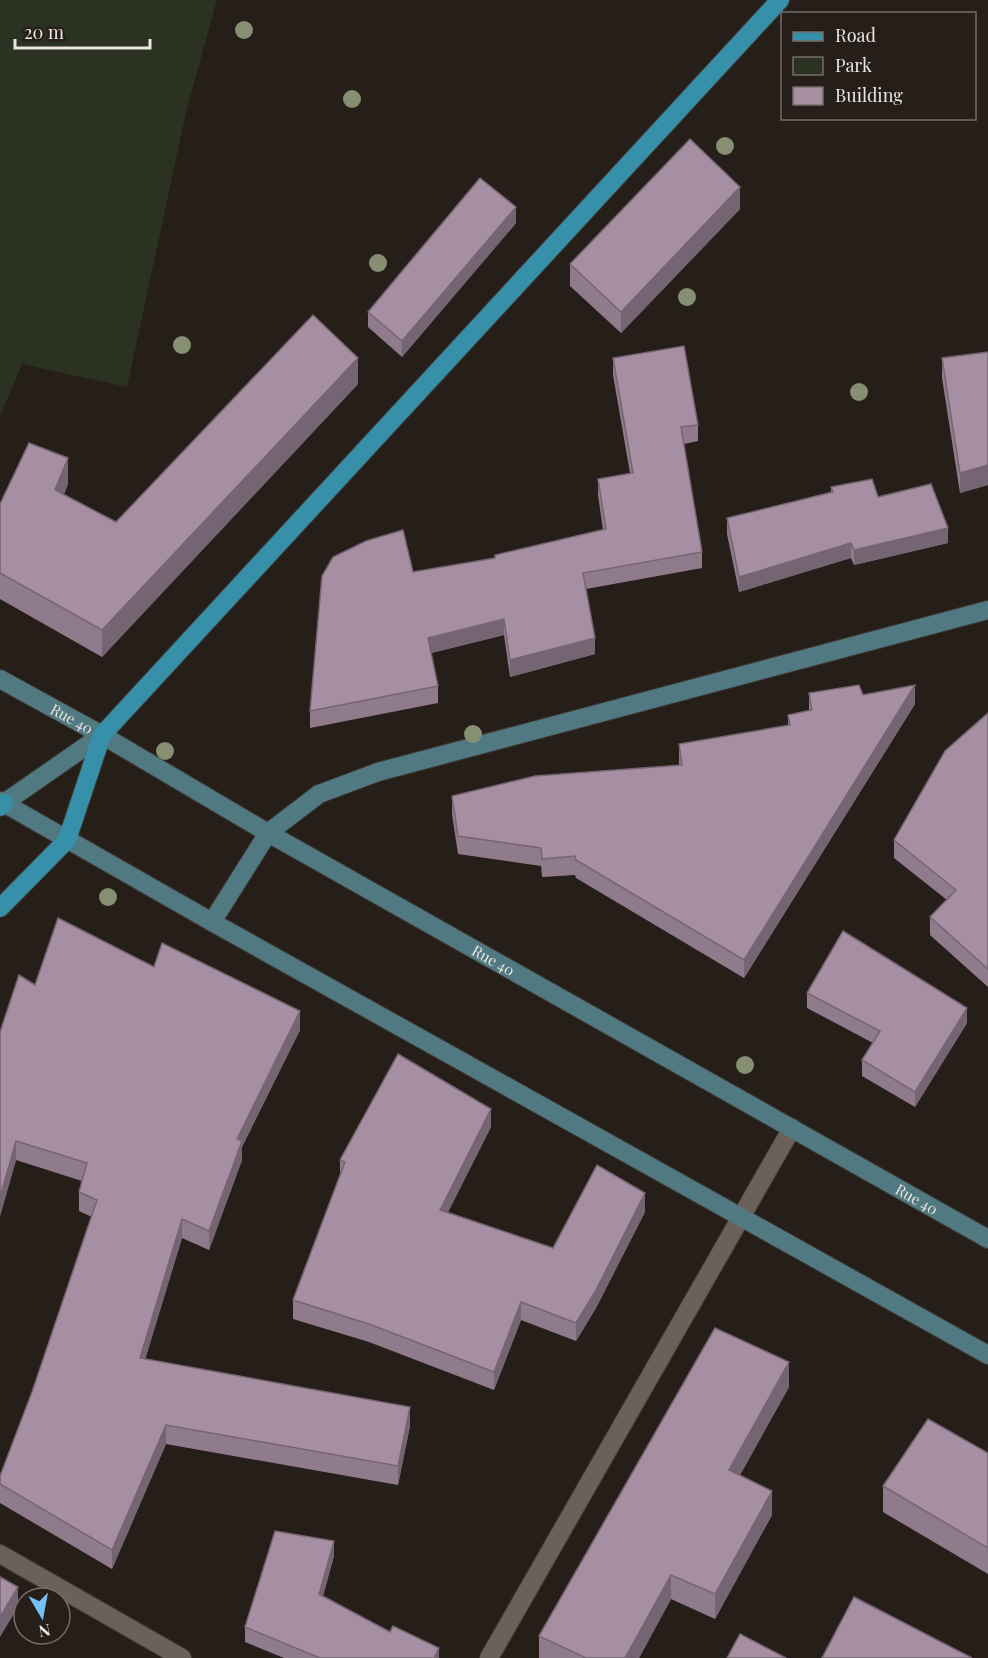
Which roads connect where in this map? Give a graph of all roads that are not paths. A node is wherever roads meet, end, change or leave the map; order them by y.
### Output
1 (780, 0) edge
2 (988, 610) edge
3 (0, 679) edge
4 (102, 735) junction
5 (1, 804) edge
6 (268, 833) junction
7 (67, 840) junction
8 (0, 908) edge
9 (212, 922) junction
10 (792, 1128) junction
11 (741, 1217) junction
12 (988, 1239) edge
13 (988, 1355) edge
14 (0, 1554) edge
15 (182, 1658) edge
16 (489, 1658) edge

1 - 4 main road
2 - 6 main road
3 - 4 main road, Rue 40
4 - 5 main road
4 - 6 main road, Rue 40
4 - 7 main road
5 - 7 main road
6 - 9 main road
6 - 10 main road, Rue 40
7 - 8 main road
7 - 9 main road
9 - 11 main road
10 - 11 street
10 - 12 main road, Rue 40
11 - 13 main road
11 - 16 street
14 - 15 street

